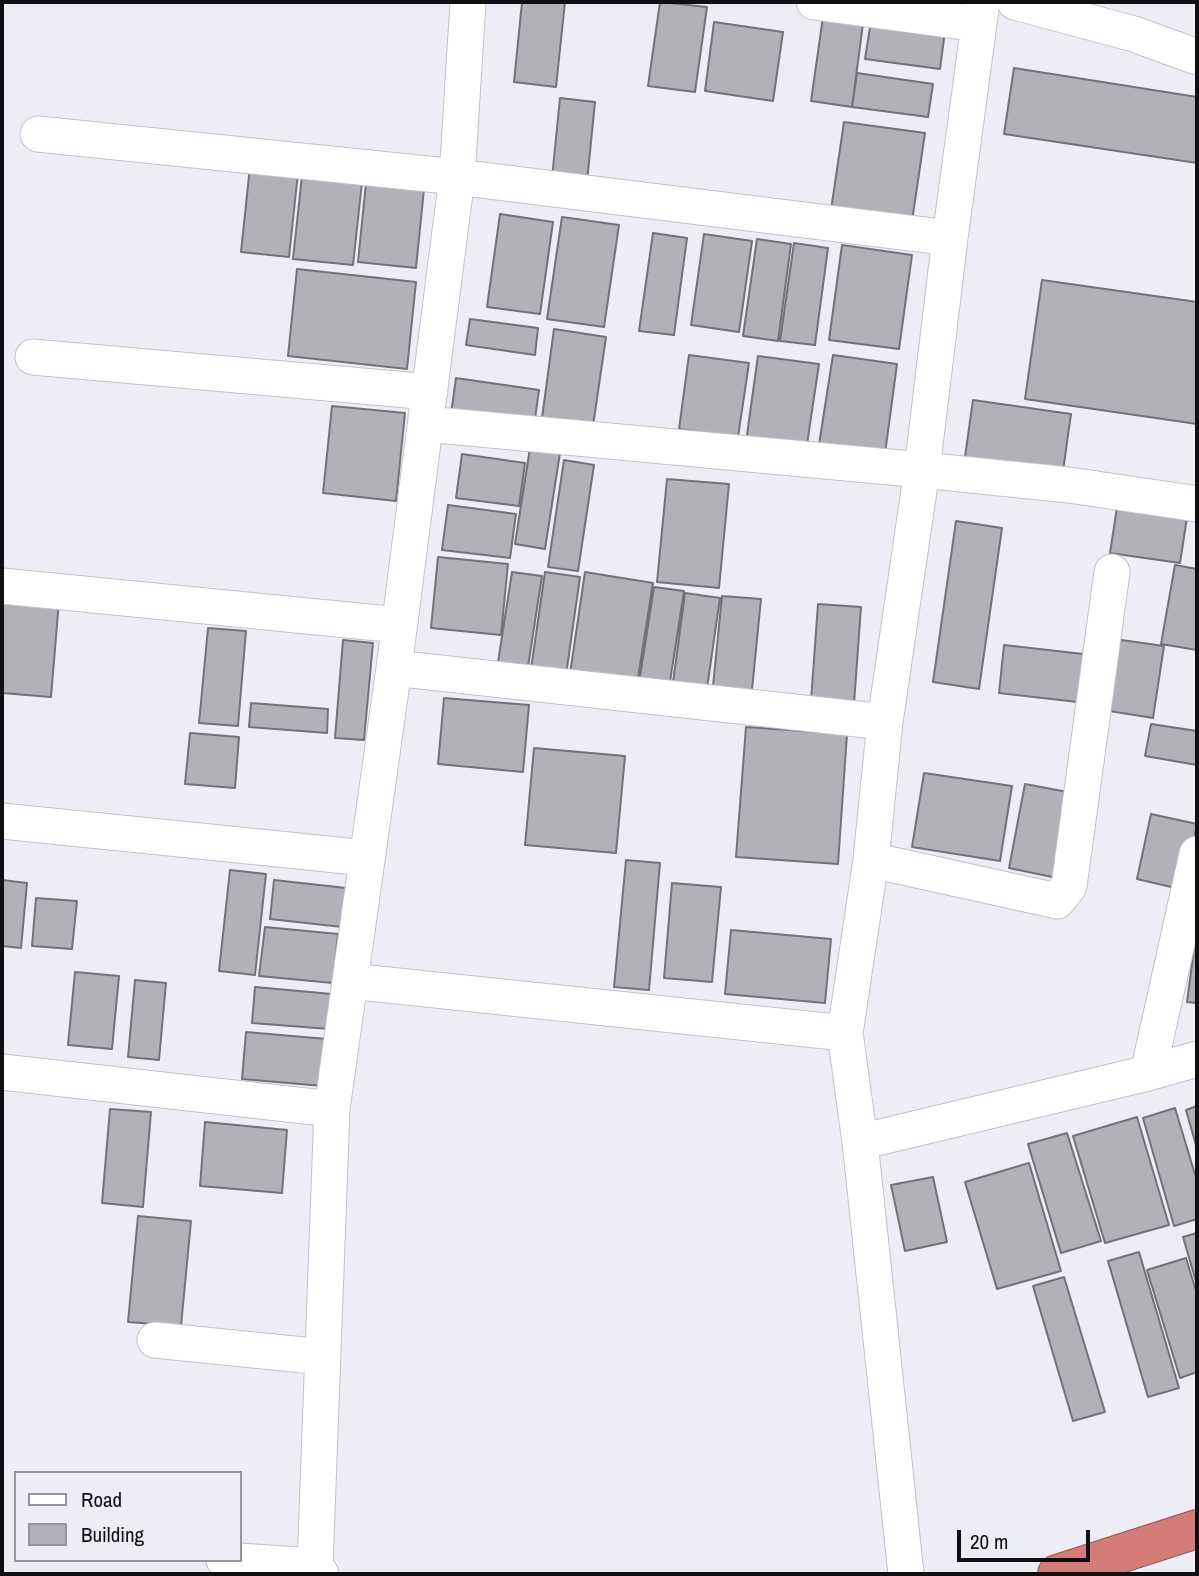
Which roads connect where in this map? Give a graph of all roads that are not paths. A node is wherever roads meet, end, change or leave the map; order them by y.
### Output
1 (468, 2) edge
2 (814, 2) edge
3 (1015, 2) edge
4 (980, 13) edge
5 (1197, 57) edge
6 (38, 134) dead end
7 (457, 177) junction
8 (950, 238) junction
9 (33, 358) dead end
10 (428, 408) junction
11 (922, 470) junction
12 (1197, 504) edge
13 (1112, 572) dead end
14 (2, 586) edge
15 (399, 625) junction
16 (394, 668) junction
17 (885, 722) junction
18 (2, 821) edge
19 (1197, 854) edge
20 (367, 858) junction
21 (871, 860) junction
22 (350, 981) junction
23 (845, 1034) junction
24 (1197, 1059) edge
25 (2, 1072) edge
26 (1148, 1073) junction
27 (332, 1109) junction
28 (860, 1142) junction
29 (155, 1340) dead end
30 (323, 1357) junction
31 (1197, 1529) edge
32 (242, 1562) edge
33 (318, 1570) edge
34 (906, 1574) edge
35 (1057, 1574) edge

1 - 7 street
2 - 4 street
3 - 5 street
4 - 8 street
6 - 7 street
7 - 8 street
7 - 10 street
8 - 11 street
9 - 10 street
10 - 11 street
10 - 15 street
11 - 12 street
11 - 17 street
13 - 21 street
14 - 15 street
15 - 16 street
16 - 17 street
16 - 20 street
17 - 21 street
18 - 20 street
19 - 26 street
20 - 22 street
21 - 23 street
22 - 23 street
22 - 27 street
23 - 28 street
24 - 26 street
25 - 27 street
26 - 28 street
27 - 30 street
28 - 34 street
29 - 30 street
30 - 33 street
31 - 35 highway
32 - 33 street

